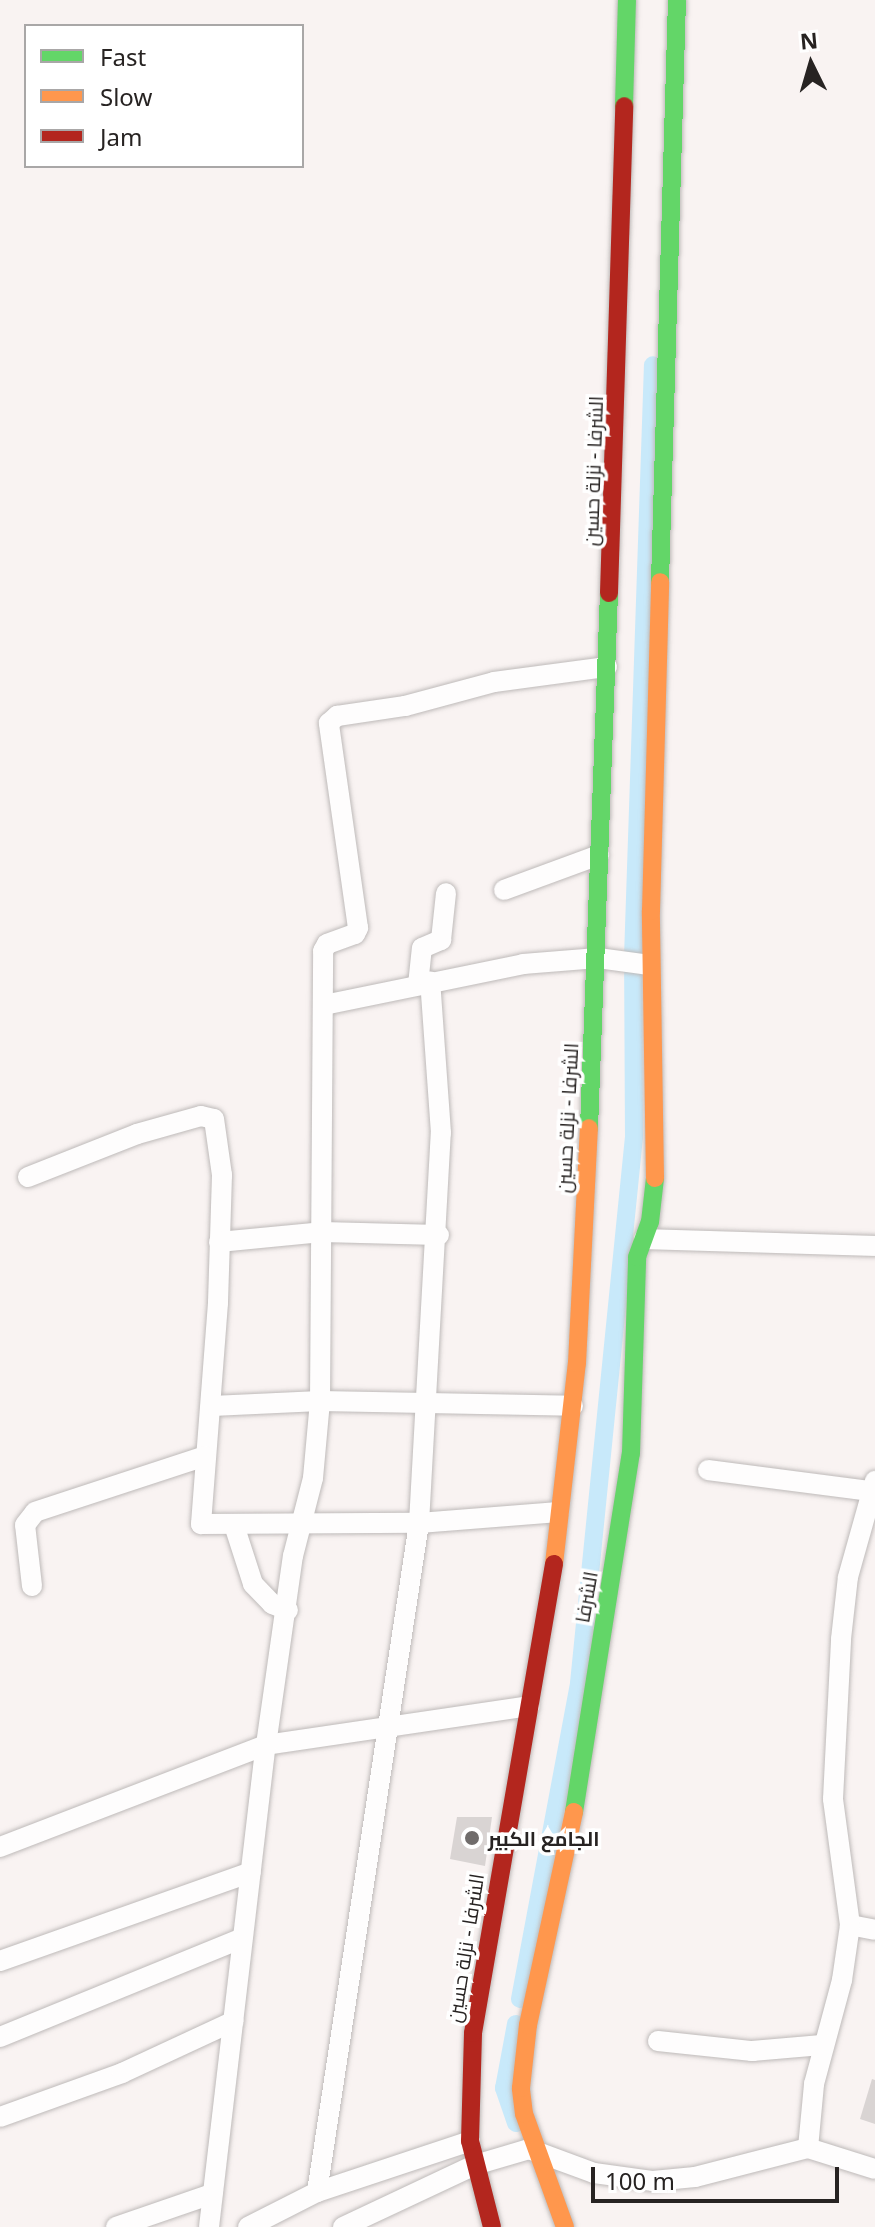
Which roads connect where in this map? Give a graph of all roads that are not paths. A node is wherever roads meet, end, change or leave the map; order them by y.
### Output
1 (627, 0) edge
2 (677, 0) edge
3 (607, 667) junction
4 (599, 855) junction
5 (504, 890) dead end
6 (446, 893) dead end
7 (608, 960) junction
8 (646, 964) junction
9 (424, 983) junction
10 (324, 1005) junction
11 (28, 1177) dead end
12 (322, 1232) junction
13 (439, 1235) junction
14 (644, 1239) junction
15 (219, 1242) junction
16 (875, 1246) edge
17 (320, 1401) junction
18 (429, 1405) junction
19 (212, 1406) junction
20 (573, 1406) junction
21 (205, 1456) junction
22 (708, 1470) dead end
23 (872, 1486) edge
24 (559, 1512) junction
25 (305, 1521) junction
26 (419, 1523) junction
27 (234, 1525) junction
28 (32, 1586) dead end
29 (288, 1610) junction
30 (529, 1706) junction
31 (389, 1730) junction
32 (266, 1745) junction
33 (0, 1847) edge
34 (251, 1872) junction
35 (850, 1925) junction
36 (875, 1930) edge
37 (243, 1938) junction
38 (0, 1961) edge
39 (234, 2021) junction
40 (0, 2037) edge
41 (658, 2041) dead end
42 (822, 2045) junction
43 (0, 2117) edge
44 (470, 2141) junction
45 (532, 2148) junction
46 (808, 2148) junction
47 (475, 2165) junction
48 (875, 2169) edge
49 (317, 2192) junction
50 (212, 2194) junction
51 (116, 2227) edge
52 (209, 2227) edge
53 (248, 2227) edge
54 (343, 2227) edge
55 (492, 2227) edge
56 (565, 2227) edge

1 - 3 street, الشرفا - نزلة حسين
2 - 8 street, الشرفا
3 - 4 street, الشرفا - نزلة حسين
3 - 10 street
4 - 5 street
4 - 7 street, الشرفا - نزلة حسين
6 - 9 street
7 - 8 street
7 - 9 street
7 - 20 street, الشرفا - نزلة حسين
8 - 14 street, الشرفا
9 - 10 street
9 - 13 street
10 - 12 street
11 - 15 street
12 - 13 street
12 - 15 street
12 - 17 street
13 - 18 street
14 - 16 street
14 - 45 street, الشرفا
15 - 19 street
17 - 18 street
17 - 19 street
17 - 25 street
18 - 20 street
18 - 26 street
19 - 21 street
20 - 24 street, الشرفا - نزلة حسين
21 - 27 street
21 - 28 street
22 - 23 street
23 - 35 street
24 - 26 street
24 - 30 street, الشرفا - نزلة حسين
25 - 26 street
25 - 27 street
25 - 29 street
26 - 31 street
27 - 29 street
29 - 32 street
30 - 31 street
30 - 44 street, الشرفا - نزلة حسين
31 - 32 street
31 - 49 street
32 - 33 street
32 - 34 street
34 - 37 street
34 - 38 street
35 - 36 street
35 - 42 street
37 - 39 street
37 - 40 street
39 - 43 street
39 - 50 street
41 - 42 street
42 - 46 street
44 - 47 street, الشرفا - نزلة حسين
44 - 49 street
45 - 46 street
45 - 47 street
45 - 56 street, الشرفا
46 - 48 street
47 - 54 street
47 - 55 street, الشرفا - نزلة حسين
49 - 53 street
50 - 51 street
50 - 52 street

